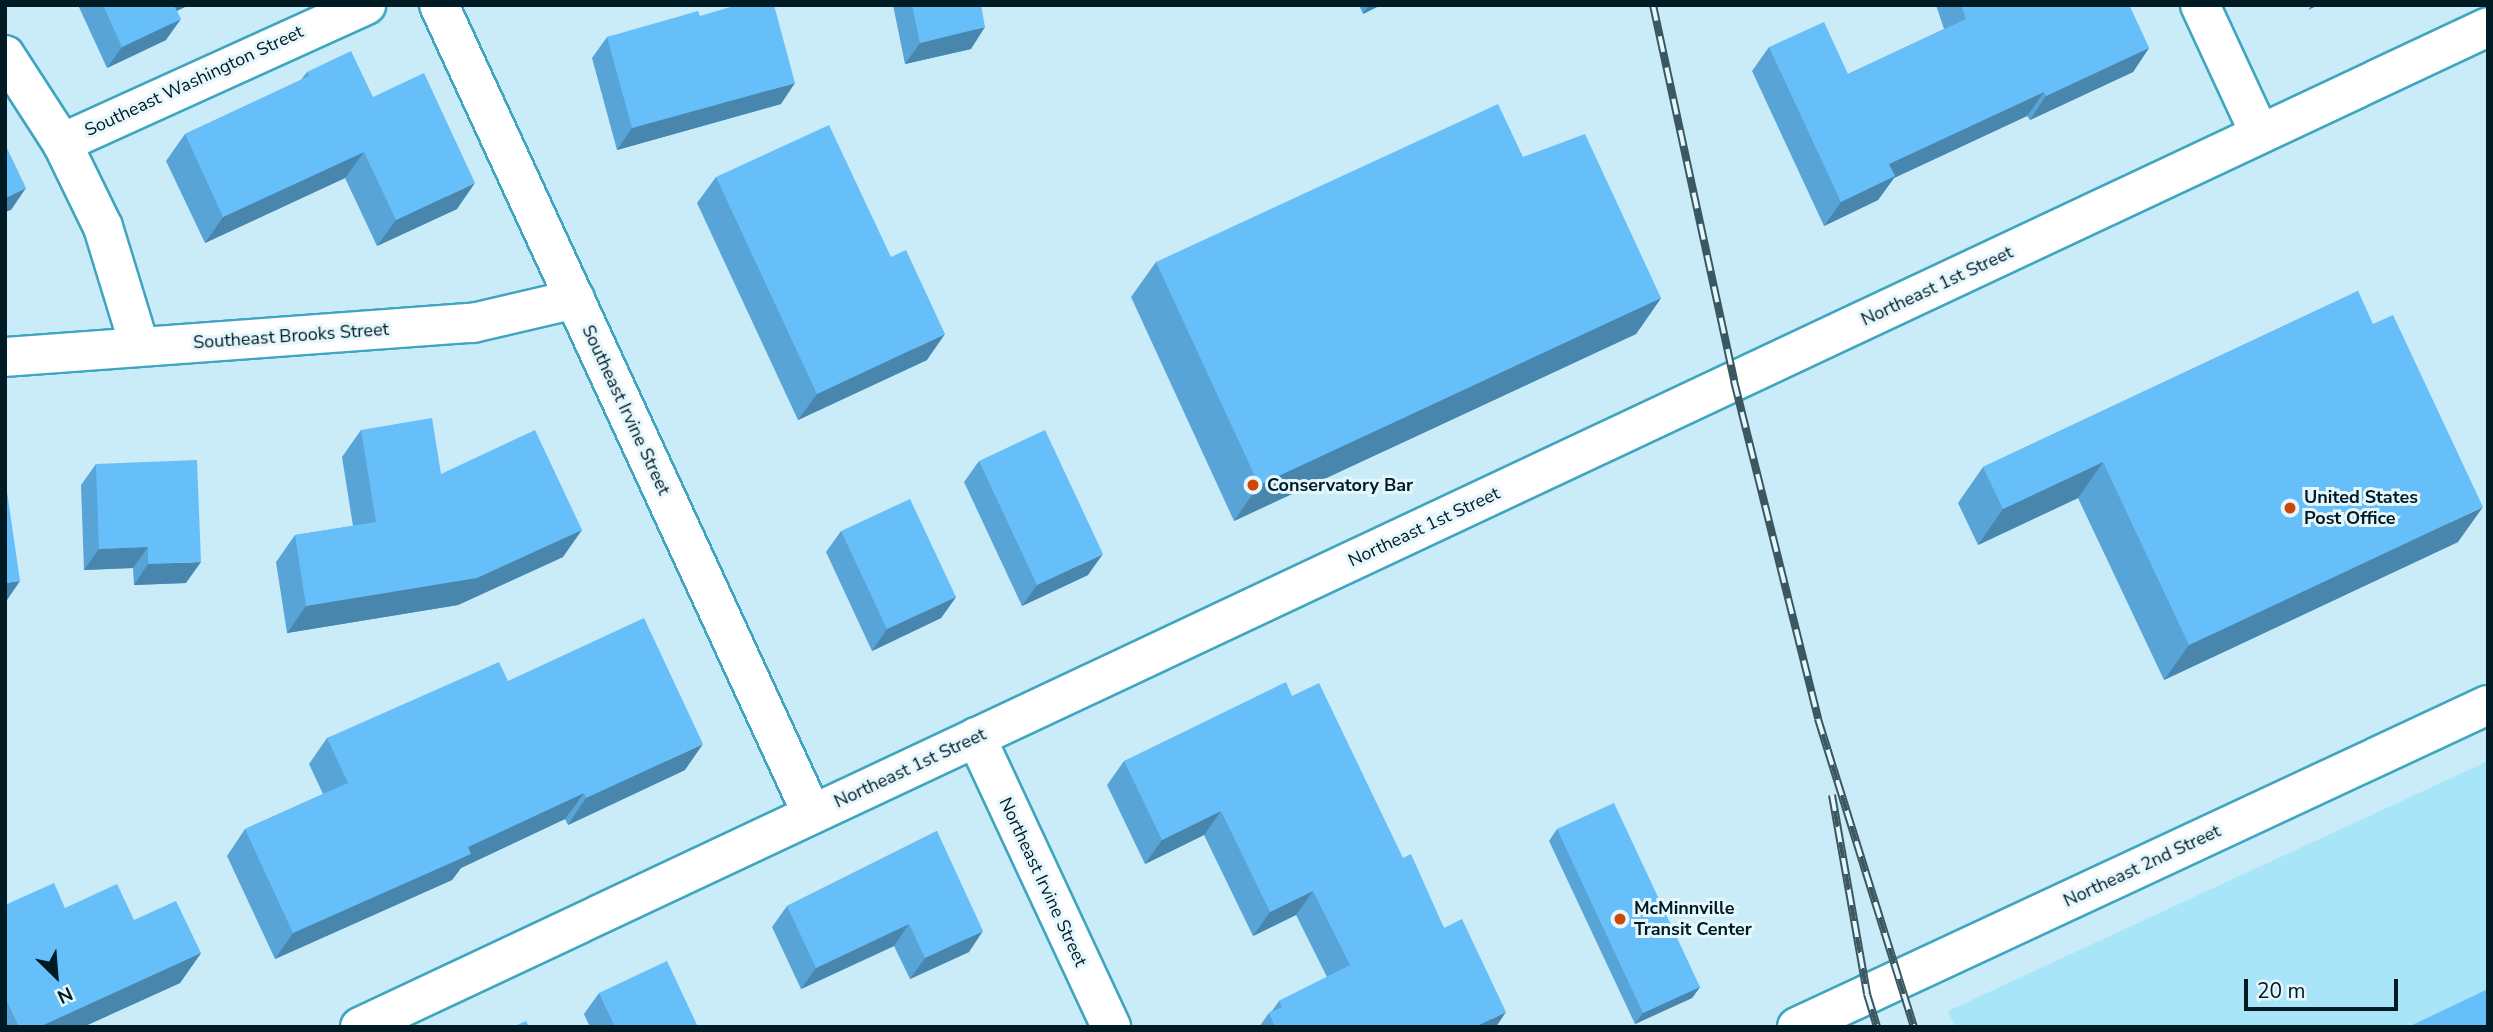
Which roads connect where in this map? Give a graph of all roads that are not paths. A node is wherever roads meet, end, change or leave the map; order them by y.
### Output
1 (366, 5) edge
2 (439, 5) edge
3 (2200, 5) edge
4 (2488, 27) edge
5 (5, 55) edge
6 (2260, 134) junction
7 (62, 143) junction
8 (575, 299) junction
9 (138, 345) junction
10 (5, 357) edge
11 (2488, 705) edge
12 (976, 737) junction
13 (812, 814) junction
14 (360, 1027) edge
15 (1111, 1027) edge
16 (1797, 1027) edge

1 - 7 street, Southeast Washington Street
2 - 8 street, Southeast Irvine Street
3 - 6 street
4 - 6 street, Northeast 1st Street
5 - 7 street
6 - 12 street, Northeast 1st Street
7 - 9 street
8 - 9 street, Southeast Brooks Street
8 - 13 street, Southeast Irvine Street
9 - 10 street, Southeast Brooks Street
11 - 16 street, Northeast 2nd Street
12 - 13 street, Northeast 1st Street
12 - 15 street, Northeast Irvine Street
13 - 14 street, Northeast 1st Street

